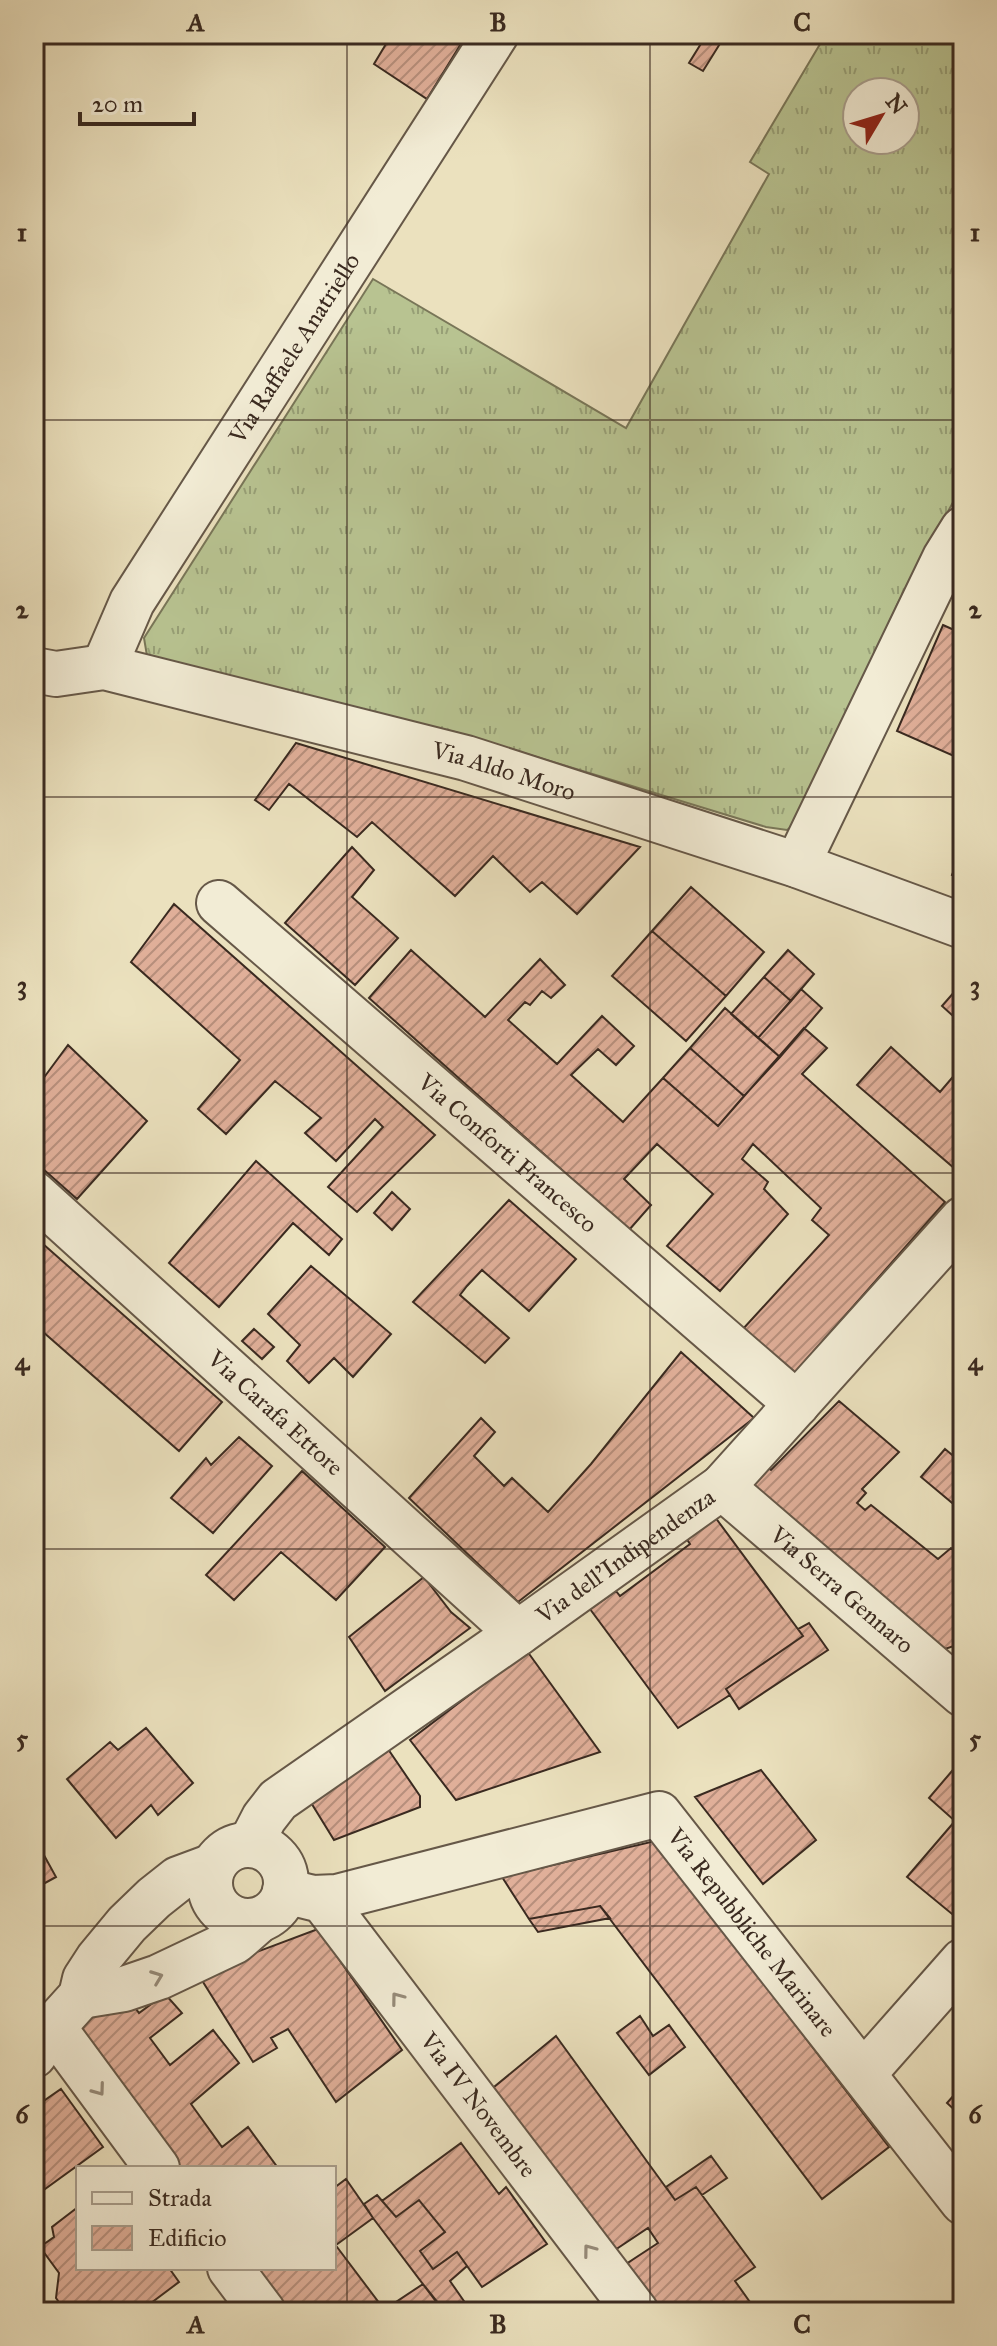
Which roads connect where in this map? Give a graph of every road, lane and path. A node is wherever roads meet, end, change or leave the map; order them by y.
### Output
1 (496, 34) edge
2 (963, 529) edge
3 (104, 667) junction
4 (34, 670) edge
5 (797, 865) junction
6 (219, 903) dead end
7 (963, 926) edge
8 (34, 1194) edge
9 (963, 1220) edge
10 (797, 1404) junction
11 (722, 1487) junction
12 (518, 1633) junction
13 (963, 1694) edge
14 (232, 1855) junction
15 (288, 1903) junction
16 (963, 1961) edge
17 (56, 2026) edge
18 (864, 2073) junction
19 (156, 2166) edge
20 (963, 2202) edge
21 (232, 2270) edge
22 (263, 2312) edge
23 (636, 2312) edge

1 - 3 street, Via Raffaele Anatriello
2 - 5 street
3 - 4 street, Via Aldo Moro
3 - 5 street, Via Aldo Moro
5 - 7 street, Via Aldo Moro
6 - 10 street, Via Conforti Francesco
8 - 12 street, Via Carafa Ettore
9 - 10 street, Via dell'Indipendenza
10 - 11 street, Via dell'Indipendenza
11 - 12 street, Via dell'Indipendenza
11 - 13 street, Via Serra Gennaro
12 - 14 street, Via dell'Indipendenza
14 - 15 street
14 - 15 street
14 - 17 street
17 -> 15 street
15 - 18 street, Via Repubbliche Marinare
23 -> 15 street, Via IV Novembre
16 - 18 street
17 -> 19 street
18 - 20 street, Via Repubbliche Marinare
21 - 22 street

